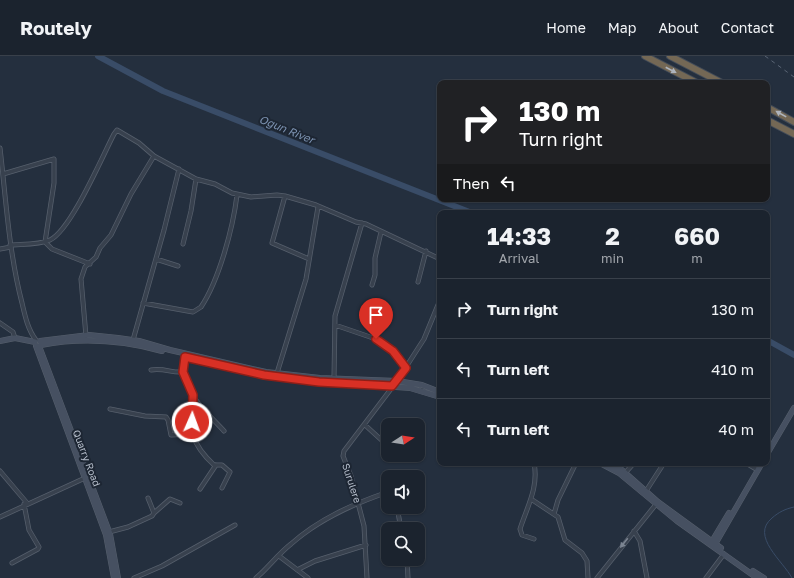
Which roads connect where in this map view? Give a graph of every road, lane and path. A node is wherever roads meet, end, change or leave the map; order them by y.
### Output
1 (645, 56) edge
2 (670, 56) edge
3 (691, 80) edge
4 (716, 80) edge
5 (770, 109) edge
6 (770, 122) edge
7 (794, 122) edge
8 (794, 134) edge
9 (0, 148) edge
10 (154, 156) junction
11 (179, 169) junction
12 (3, 174) junction
13 (196, 179) junction
14 (237, 195) junction
15 (285, 196) junction
16 (318, 207) junction
17 (362, 223) junction
18 (381, 232) junction
19 (45, 242) junction
20 (183, 244) dead end
21 (10, 246) junction
22 (0, 249) edge
23 (426, 251) junction
24 (437, 258) edge
25 (156, 259) junction
26 (309, 259) junction
27 (90, 264) junction
28 (178, 266) dead end
29 (418, 282) dead end
30 (372, 285) dead end
31 (143, 303) junction
32 (437, 307) edge
33 (0, 323) edge
34 (335, 325) junction
35 (86, 336) junction
36 (16, 338) junction
37 (133, 340) junction
38 (0, 341) edge
39 (38, 343) junction
40 (185, 357) junction
41 (406, 368) junction
42 (151, 370) dead end
43 (183, 372) junction
44 (277, 373) junction
45 (334, 378) junction
46 (397, 381) junction
47 (392, 386) junction
48 (437, 391) edge
49 (193, 395) junction
50 (437, 396) edge
51 (794, 404) edge
52 (794, 408) edge
53 (110, 409) dead end
54 (365, 425) junction
55 (224, 431) dead end
56 (193, 434) junction
57 (381, 440) edge
58 (770, 445) edge
59 (770, 449) edge
60 (216, 465) junction
61 (534, 466) edge
62 (575, 466) edge
63 (605, 466) edge
64 (614, 466) edge
65 (632, 466) edge
66 (662, 466) edge
67 (751, 466) edge
68 (758, 466) edge
69 (758, 466) edge
70 (756, 469) junction
71 (0, 471) edge
72 (626, 473) junction
73 (85, 478) junction
74 (200, 488) dead end
75 (222, 488) dead end
76 (646, 492) junction
77 (381, 494) edge
78 (148, 498) dead end
79 (531, 499) junction
80 (358, 502) junction
81 (180, 503) dead end
82 (657, 503) junction
83 (26, 504) junction
84 (154, 513) junction
85 (554, 514) junction
86 (0, 517) edge
87 (235, 525) dead end
88 (634, 531) junction
89 (109, 532) junction
90 (534, 539) dead end
91 (713, 544) junction
92 (366, 545) junction
93 (724, 554) junction
94 (279, 556) junction
95 (12, 563) dead end
96 (407, 566) edge
97 (297, 570) junction
98 (114, 578) edge
99 (118, 578) edge
100 (134, 578) edge
101 (256, 578) edge
102 (308, 578) edge
103 (367, 578) edge
104 (408, 578) edge
105 (588, 578) edge
106 (597, 578) edge
107 (647, 578) edge
108 (706, 578) edge
109 (757, 578) edge
110 (764, 578) edge

1 -> 3 highway
2 - 4 highway
7 -> 5 highway
6 - 8 highway
9 - 12 street
10 - 11 street
10 - 19 street
10 - 27 street
11 - 13 street
11 - 25 street
12 - 19 street
12 - 21 street
13 - 14 street
13 - 20 street
14 - 15 street
14 - 31 street
15 - 16 street
15 - 26 street
16 - 17 street
16 - 26 street
17 - 18 street
17 - 34 street
18 - 23 street
18 - 30 street
19 - 21 street
19 - 27 street
21 - 22 street
21 - 39 street
23 - 24 street
23 - 29 street
25 - 28 street
25 - 31 street
26 - 44 street
27 - 35 street
31 - 37 street
32 - 41 street, Surulere
33 - 36 street
34 - 41 street
34 - 45 street
35 - 37 main road
35 - 39 main road
36 - 38 main road
36 - 39 main road
37 - 44 main road
39 - 40 main road
39 - 73 main road, Quarry Road
39 - 89 main road, Quarry Road
40 - 43 street
40 - 47 main road
41 - 46 street, Surulere
42 - 43 street
43 - 49 street
44 - 45 main road
45 - 46 main road
46 - 47 street, Surulere
46 - 48 main road
47 - 50 main road
47 - 54 street, Surulere
49 - 55 street
49 - 56 street
51 - 58 main road
52 - 59 main road
53 - 56 street
54 - 57 street
54 - 80 street, Surulere
56 - 60 street
60 - 74 street
60 - 75 street
61 - 79 street
62 - 85 street
63 - 82 main road
64 - 72 main road
65 - 72 street
66 - 76 street
67 - 70 street
68 - 70 main road
69 - 91 main road
70 - 91 main road
71 - 83 street
72 - 76 main road
73 - 83 street
73 - 98 main road, Quarry Road
76 - 82 main road
77 - 80 street
78 - 84 street
79 - 85 street
79 - 90 street
80 - 92 street, Surulere
80 - 94 street
81 - 84 street
82 - 88 street
82 - 91 main road
83 - 86 street
83 - 95 street
84 - 89 street
85 - 105 street
87 - 100 street
88 -> 106 street
88 - 107 street
89 - 99 main road, Quarry Road
91 - 93 main road
91 - 110 main road
92 - 97 street
92 - 103 street, Surulere
93 - 108 street
93 - 109 main road
94 - 97 street
94 - 101 street
96 - 104 street
97 - 102 street

